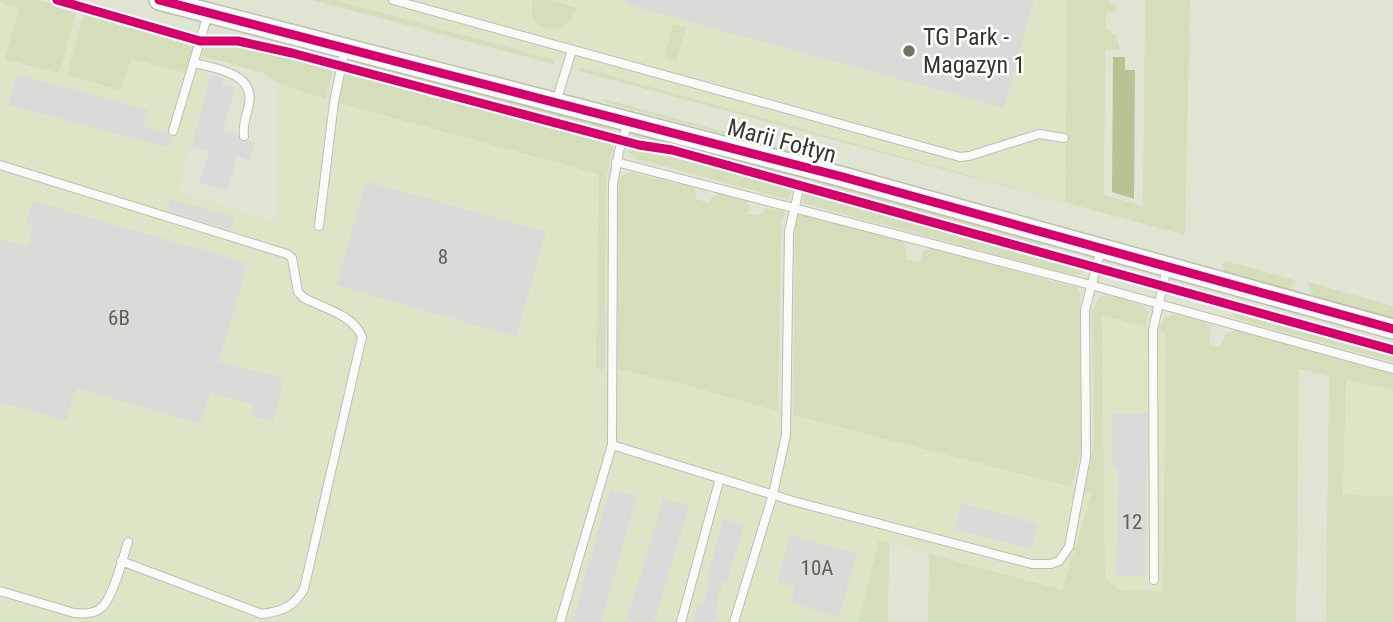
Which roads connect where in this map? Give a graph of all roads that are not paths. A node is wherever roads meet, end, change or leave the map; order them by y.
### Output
1 (159, 0) edge
2 (393, 0) edge
3 (216, 11) junction
4 (345, 49) junction
5 (572, 50) junction
6 (194, 63) junction
7 (556, 102) junction
8 (629, 120) junction
9 (173, 131) dead end
10 (244, 136) dead end
11 (1064, 138) dead end
12 (616, 162) junction
13 (0, 165) edge
14 (800, 185) dead end
15 (793, 207) junction
16 (318, 226) dead end
17 (1101, 249) junction
18 (1167, 267) junction
19 (1091, 285) junction
20 (1158, 303) junction
21 (1393, 329) edge
22 (1393, 369) edge
23 (612, 445) junction
24 (720, 478) junction
25 (773, 494) junction
26 (128, 542) dead end
27 (121, 561) junction
28 (1154, 580) dead end
29 (0, 591) edge
30 (560, 622) edge
31 (681, 622) edge
32 (734, 622) edge

1 - 3 street, Marii Fołtyn
2 - 5 lane
3 - 4 street, Marii Fołtyn
3 - 6 lane
4 - 7 street, Marii Fołtyn
4 - 16 lane
5 - 7 lane
5 - 11 lane
6 - 9 lane
6 - 10 lane
7 - 8 street, Marii Fołtyn
8 - 12 lane
8 - 17 street, Marii Fołtyn
12 - 15 lane
12 - 23 lane
13 - 27 lane
14 - 15 lane
15 - 19 lane
15 - 25 lane
17 - 18 street, Marii Fołtyn
17 - 19 lane
18 - 20 lane
18 - 21 street, Marii Fołtyn
19 - 20 lane
19 - 25 lane
20 - 22 lane
20 - 28 lane
23 - 24 lane
23 - 30 lane
24 - 25 lane
24 - 31 lane
25 - 32 lane
26 - 27 lane
27 - 29 lane

